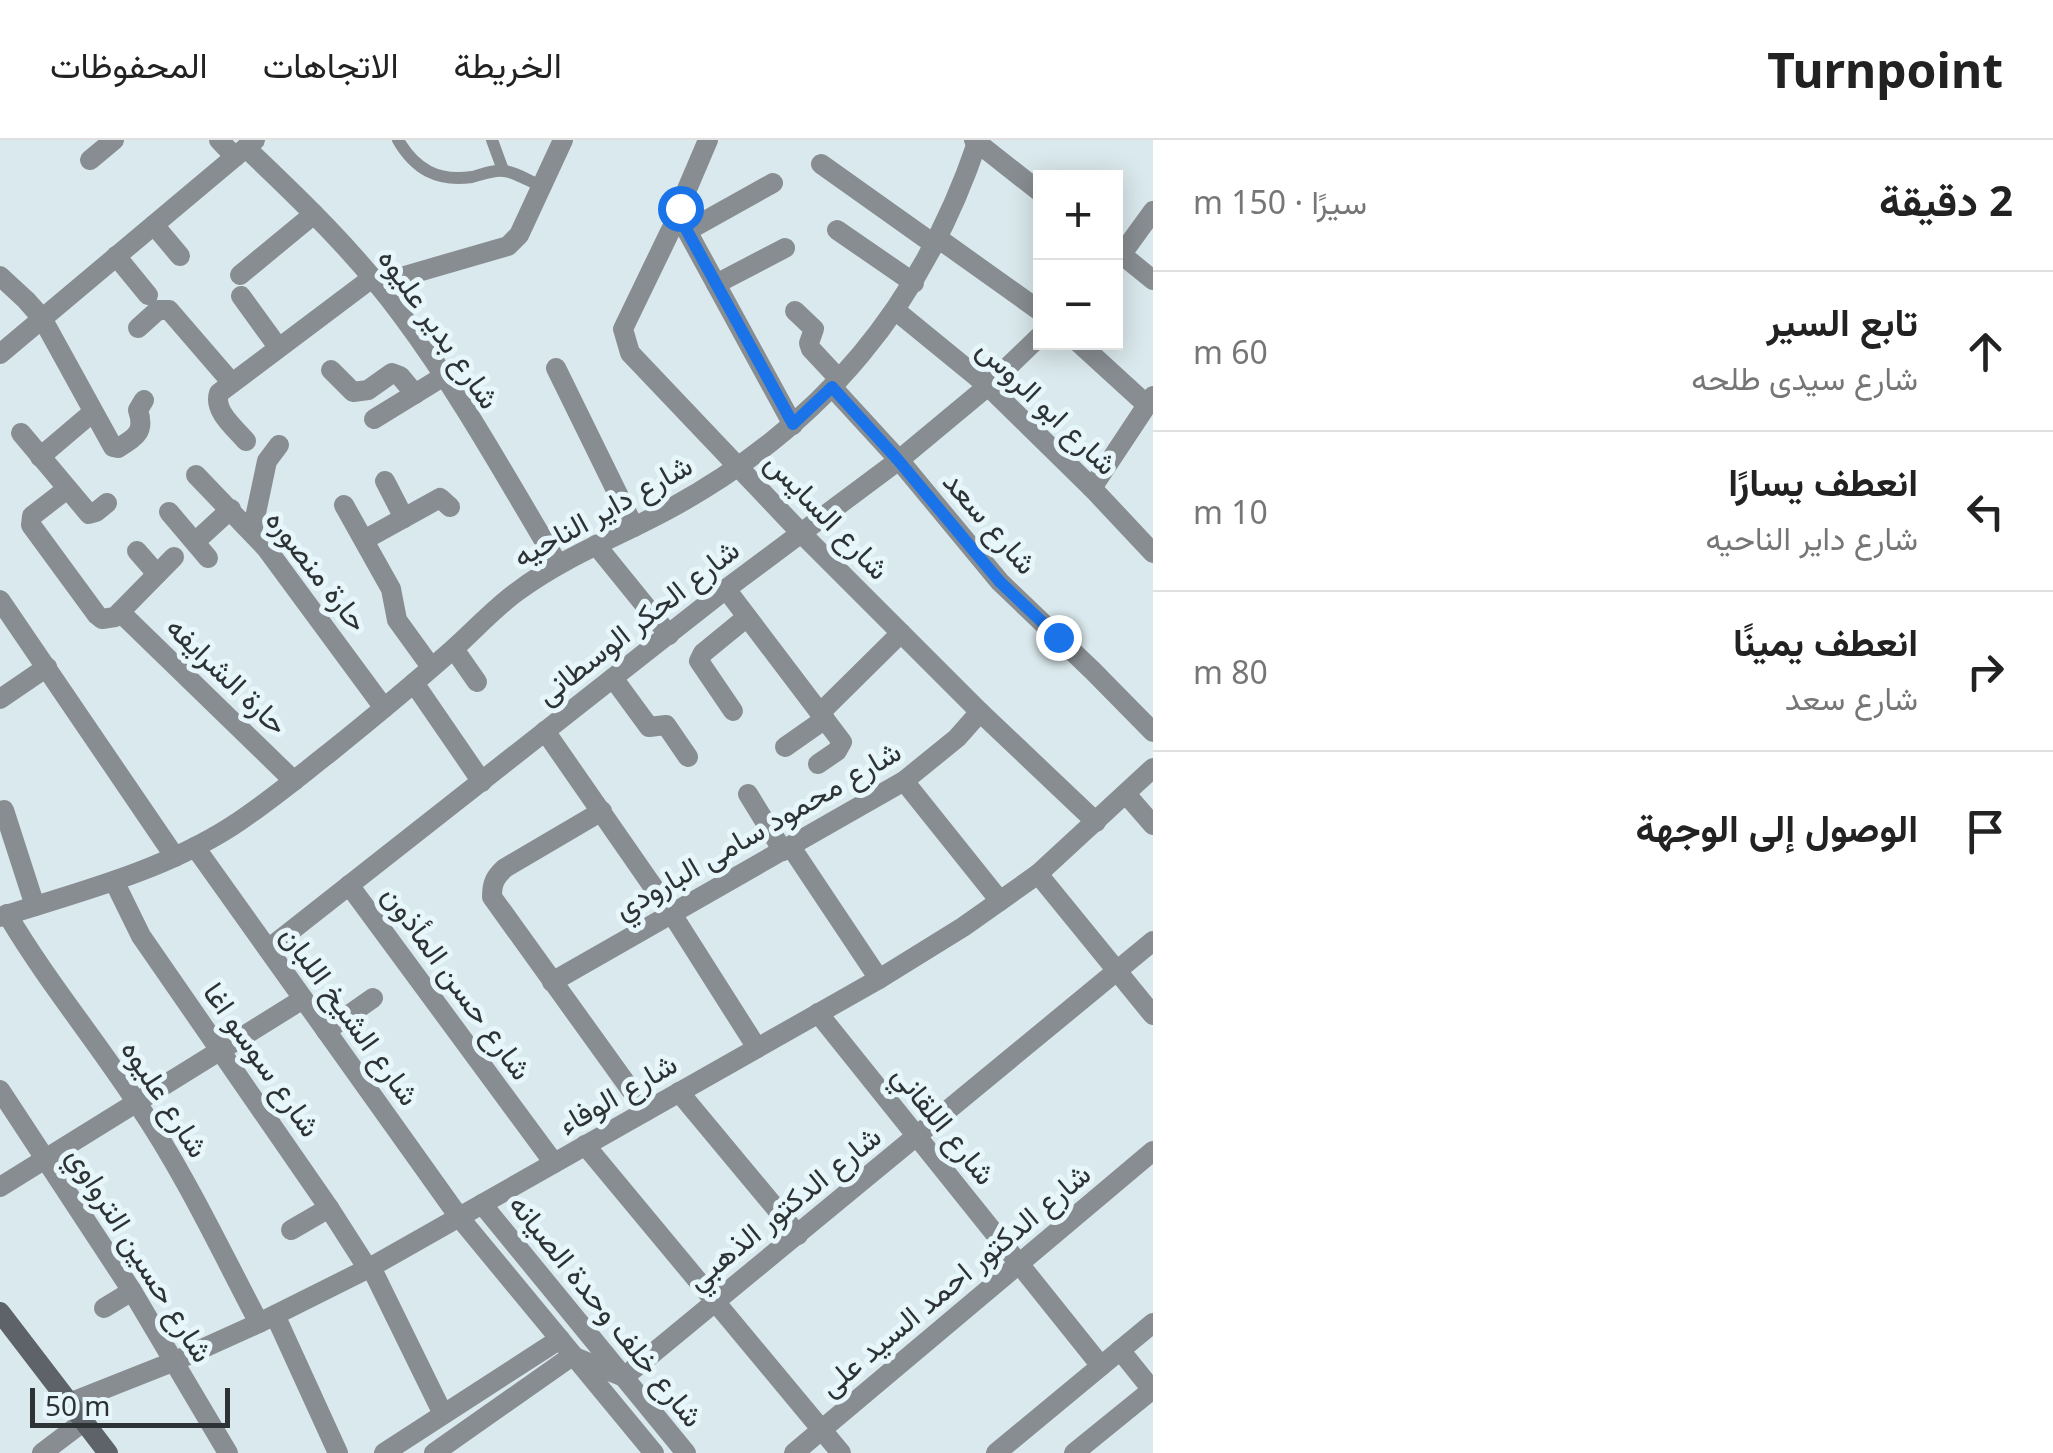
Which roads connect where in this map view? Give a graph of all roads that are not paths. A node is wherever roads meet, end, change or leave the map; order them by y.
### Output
1 (114, 140) edge
2 (219, 140) edge
3 (398, 140) edge
4 (492, 140) edge
5 (563, 140) edge
6 (708, 140) edge
7 (976, 141) edge
8 (245, 148) edge
9 (90, 160) dead end
10 (821, 164) dead end
11 (502, 170) junction
12 (772, 184) dead end
13 (542, 186) junction
14 (1033, 186) edge
15 (1153, 211) edge
16 (314, 214) junction
17 (683, 222) junction
18 (154, 225) junction
19 (837, 230) dead end
20 (937, 242) junction
21 (784, 248) dead end
22 (1123, 250) edge
23 (116, 256) junction
24 (180, 256) dead end
25 (1123, 259) edge
26 (0, 276) edge
27 (1153, 280) edge
28 (374, 281) junction
29 (914, 282) junction
30 (716, 284) junction
31 (148, 294) dead end
32 (1033, 306) edge
33 (896, 310) junction
34 (795, 311) dead end
35 (42, 318) junction
36 (138, 328) dead end
37 (1033, 343) edge
38 (278, 347) junction
39 (1088, 350) edge
40 (1, 352) edge
41 (556, 368) dead end
42 (332, 370) dead end
43 (444, 376) junction
44 (836, 383) junction
45 (232, 384) junction
46 (988, 386) junction
47 (415, 394) junction
48 (144, 400) dead end
49 (1150, 401) edge
50 (94, 412) junction
51 (374, 420) dead end
52 (793, 424) junction
53 (20, 432) dead end
54 (246, 441) dead end
55 (279, 445) dead end
56 (40, 457) junction
57 (898, 460) junction
58 (739, 465) junction
59 (196, 475) dead end
60 (385, 481) dead end
61 (1092, 488) junction
62 (67, 489) junction
63 (108, 503) dead end
64 (344, 504) dead end
65 (450, 506) dead end
66 (231, 509) junction
67 (169, 512) dead end
68 (404, 518) junction
69 (634, 527) junction
70 (252, 532) junction
71 (801, 532) junction
72 (364, 540) junction
73 (596, 544) junction
74 (137, 551) dead end
75 (1153, 553) edge
76 (174, 557) dead end
77 (558, 564) junction
78 (158, 574) junction
79 (726, 589) junction
80 (0, 600) edge
81 (120, 612) junction
82 (748, 618) junction
83 (901, 633) junction
84 (668, 634) junction
85 (454, 649) junction
86 (47, 668) junction
87 (432, 668) junction
88 (613, 678) junction
89 (477, 682) dead end
90 (414, 683) junction
91 (0, 699) edge
92 (384, 708) junction
93 (733, 711) dead end
94 (980, 712) junction
95 (823, 716) junction
96 (545, 731) junction
97 (1153, 732) edge
98 (785, 747) dead end
99 (688, 757) dead end
100 (818, 764) dead end
101 (1151, 774) edge
102 (294, 781) junction
103 (904, 781) junction
104 (482, 782) junction
105 (748, 794) dead end
106 (1126, 794) junction
107 (4, 810) dead end
108 (602, 810) junction
109 (1096, 822) junction
110 (1153, 826) edge
111 (194, 847) junction
112 (787, 849) junction
113 (174, 857) junction
114 (1038, 874) junction
115 (114, 880) junction
116 (349, 885) junction
117 (1000, 902) junction
118 (35, 906) junction
119 (672, 914) junction
120 (4, 916) edge
121 (1153, 940) edge
122 (268, 950) junction
123 (1118, 972) junction
124 (878, 979) junction
125 (552, 982) junction
126 (372, 998) dead end
127 (303, 999) junction
128 (818, 1013) junction
129 (1153, 1015) edge
130 (326, 1031) junction
131 (757, 1048) junction
132 (221, 1050) junction
133 (0, 1090) edge
134 (679, 1092) junction
135 (136, 1101) junction
136 (646, 1110) junction
137 (917, 1137) junction
138 (586, 1145) junction
139 (1153, 1151) edge
140 (45, 1158) junction
141 (554, 1162) junction
142 (0, 1186) edge
143 (482, 1204) junction
144 (329, 1208) junction
145 (458, 1217) junction
146 (291, 1230) dead end
147 (798, 1234) junction
148 (1019, 1264) junction
149 (369, 1268) junction
150 (132, 1291) junction
151 (716, 1302) junction
152 (104, 1308) dead end
153 (0, 1312) edge
154 (267, 1319) junction
155 (1153, 1323) edge
156 (560, 1339) junction
157 (1120, 1350) junction
158 (572, 1356) junction
159 (175, 1360) junction
160 (1101, 1366) junction
161 (624, 1378) junction
162 (1153, 1390) edge
163 (69, 1403) junction
164 (443, 1414) junction
165 (83, 1422) junction
166 (822, 1430) junction
167 (440, 1452) edge
168 (42, 1453) edge
169 (108, 1453) edge
170 (228, 1453) edge
171 (338, 1453) edge
172 (384, 1453) edge
173 (654, 1453) edge
174 (686, 1453) edge
175 (794, 1453) edge
176 (841, 1453) edge
177 (996, 1453) edge
178 (1074, 1453) edge

1 - 9 street
2 - 8 street, شارع بدير عليوه
3 - 11 lane
4 - 11 lane
5 - 13 street
6 - 17 street
7 - 14 street
7 - 20 street, شارع داير الناحيه
8 - 16 street, شارع بدير عليوه
8 - 18 street
10 - 20 street
11 - 13 lane
12 - 17 street
13 - 28 street
15 - 22 street
16 - 28 street, شارع بدير عليوه
16 - 38 street
17 - 30 street
17 - 58 street, شارع السايس
18 - 23 street
18 - 24 street
19 - 29 street
20 - 29 street, شارع داير الناحيه
20 - 32 street
21 - 30 street
23 - 31 street
23 - 35 street
25 - 27 street
26 - 35 street
28 - 38 street
28 - 43 street, شارع بدير عليوه
29 - 33 street, شارع داير الناحيه
30 - 52 street
33 - 44 street, شارع داير الناحيه
33 - 46 street, شارع ابو الروس
34 - 44 street, شارع سعد
35 - 40 street
35 - 50 street
36 - 45 street
37 - 46 street, شارع الحكر الوسطانى
38 - 45 street
39 - 49 street
41 - 69 street
42 - 47 street
43 - 47 street
43 - 77 street, شارع بدير عليوه
44 - 52 street, شارع داير الناحيه
44 - 57 street, شارع سعد
45 - 54 street
46 - 57 street, شارع الحكر الوسطانى
46 - 61 street, شارع ابو الروس
47 - 51 street
48 - 50 street
49 - 61 street
50 - 56 street
52 - 58 street, شارع داير الناحيه
53 - 56 street
55 - 70 street
56 - 62 street
57 - 71 street, شارع الحكر الوسطانى
57 - 97 street, شارع سعد
58 - 69 street, شارع داير الناحيه
58 - 71 street, شارع السايس
59 - 66 street, حارة منصوره
60 - 68 street
61 - 75 street, شارع ابو الروس
62 - 63 street
62 - 81 street, حارة الشرايفه
64 - 72 street
65 - 68 street
66 - 67 street
66 - 70 street, حارة منصوره
68 - 72 street
69 - 73 street, شارع داير الناحيه
70 - 92 street, حارة منصوره
71 - 79 street, شارع الحكر الوسطانى
71 - 83 street, شارع السايس
72 - 87 street
73 - 77 street, شارع داير الناحيه
73 - 84 street
74 - 78 street
76 - 78 street, حارة الشرايفه
77 - 85 street, شارع داير الناحيه
78 - 81 street, حارة الشرايفه
79 - 82 street
79 - 84 street, شارع الحكر الوسطانى
80 - 86 street
81 - 102 street, حارة الشرايفه
82 - 93 street
82 - 95 street
83 - 94 street, شارع السايس
83 - 95 street
84 - 88 street, شارع الحكر الوسطانى
85 - 87 street, شارع داير الناحيه
85 - 89 street
86 - 91 street
86 - 113 street
87 - 90 street, شارع داير الناحيه
88 - 96 street, شارع الحكر الوسطانى
88 - 99 street
90 - 92 street, شارع داير الناحيه
90 - 104 street
92 - 102 street, شارع داير الناحيه
94 - 103 street, شارع محمود سامى البارودي
94 - 109 street, شارع السايس
95 - 98 street
95 - 100 street
96 - 104 street, شارع الحكر الوسطانى
96 - 108 street
101 - 106 street, شارع الوفاء
102 - 111 street, شارع داير الناحيه
103 - 112 street, شارع محمود سامى البارودي
103 - 117 street
104 - 116 street, شارع الحكر الوسطانى
105 - 112 street
106 - 109 street, شارع الوفاء
106 - 110 street
107 - 118 street
108 - 119 street
108 - 125 street
109 - 114 street, شارع الوفاء
111 - 113 street, شارع داير الناحيه
111 - 122 street, شارع الشيخ اللبان
112 - 119 street, شارع محمود سامى البارودي
112 - 124 street
113 - 115 street, شارع داير الناحيه
114 - 117 street, شارع الوفاء
114 - 123 street
115 - 118 street, شارع داير الناحيه
115 - 132 street, شارع سوسو اغا
116 - 122 street, شارع الحكر الوسطانى
116 - 141 street, شارع حسن المأذون
117 - 124 street, شارع الوفاء
118 - 120 street, شارع داير الناحيه
119 - 125 street, شارع محمود سامى البارودي
119 - 131 street
120 - 135 street, شارع عليوه
121 - 123 street, شارع الدكتور الذهبي
122 - 127 street, شارع الشيخ اللبان
123 - 129 street
123 - 137 street, شارع الدكتور الذهبي
124 - 128 street, شارع الوفاء
125 - 136 street
126 - 130 street
127 - 130 street, شارع الشيخ اللبان
127 - 132 street
128 - 131 street, شارع الوفاء
128 - 137 street, شارع اللقاني
130 - 145 street, شارع الشيخ اللبان
131 - 134 street, شارع الوفاء
132 - 135 street
132 - 144 street, شارع سوسو اغا
133 - 140 street, شارع حسين الترواوي
134 - 136 street, شارع الوفاء
134 - 147 street
135 - 140 street
135 - 154 street, شارع عليوه
136 - 138 street, شارع الوفاء
137 - 147 street, شارع الدكتور الذهبي
137 - 148 street, شارع اللقاني
138 - 141 street, شارع الوفاء
138 - 151 street
139 - 148 street, شارع الدكتور احمد السيد على
140 - 142 street
140 - 150 street, شارع حسين الترواوي
141 - 143 street, شارع الوفاء
143 - 145 street, شارع الوفاء
143 - 161 street, شارع خلف وحدة الصيانه
144 - 146 street
144 - 149 street, شارع سوسو اغا
145 - 149 street, شارع الوفاء
145 - 156 street, شارع خلف وحدة الصيانه
147 - 151 street, شارع الدكتور الذهبي
148 - 160 street, شارع اللقاني
148 - 166 street, شارع الدكتور احمد السيد على
149 - 154 street, شارع الوفاء
149 - 164 street, شارع سوسو اغا
150 - 152 street
150 - 159 street, شارع حسين الترواوي
151 - 161 street, شارع الدكتور الذهبي
151 - 166 street
153 - 163 street
154 - 159 street, شارع الوفاء
154 - 171 street, شارع عليوه
155 - 157 street
156 - 158 street, شارع خلف وحدة الصيانه
156 - 164 street
157 - 160 street
157 - 162 street
158 - 161 street
158 - 167 street
158 - 173 street, شارع خلف وحدة الصيانه
159 - 163 street, شارع الوفاء
159 - 170 street, شارع حسين الترواوي
160 - 177 street
161 - 174 street, شارع خلف وحدة الصيانه
162 - 178 street
163 - 165 street
164 - 172 street
165 - 168 street
165 - 169 street
166 - 175 street, شارع الدكتور احمد السيد على
166 - 176 street

